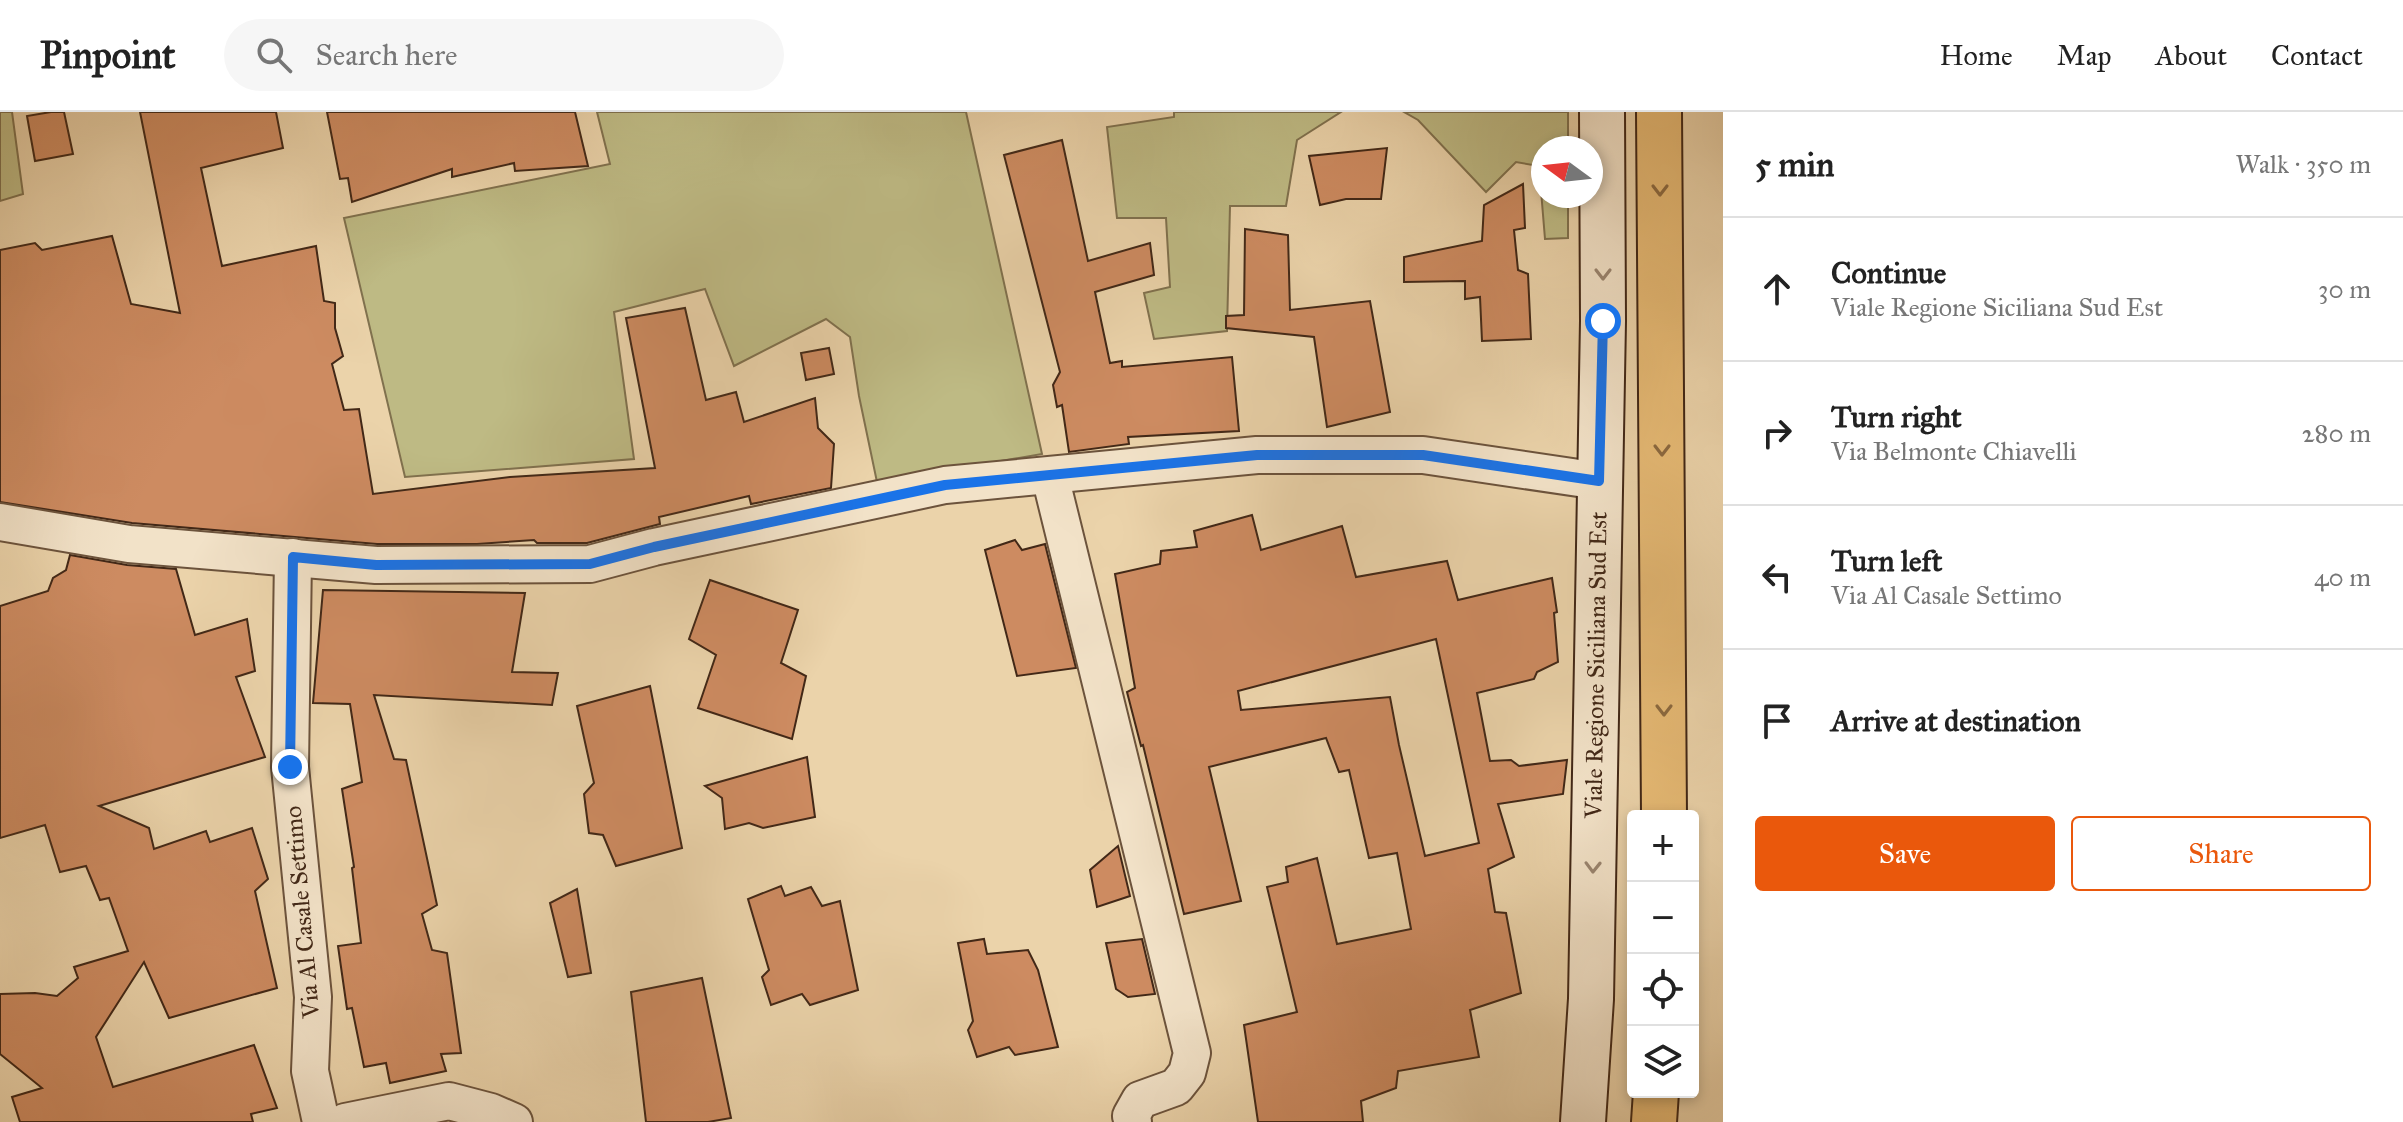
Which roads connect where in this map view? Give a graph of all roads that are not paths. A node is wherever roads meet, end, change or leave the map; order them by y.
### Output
1 (1602, 112) edge
2 (1659, 112) edge
3 (1050, 476) junction
4 (1599, 481) junction
5 (0, 522) edge
6 (293, 557) junction
7 (1664, 810) edge
8 (1656, 1098) edge
9 (321, 1122) edge
10 (345, 1122) edge
11 (514, 1122) edge
12 (1133, 1122) edge
13 (1583, 1122) edge
14 (1654, 1122) edge

1 -> 4 street, Viale Regione Siciliana Sud Est
2 -> 7 main road
3 - 4 street
3 - 6 street
3 - 12 street
4 -> 13 street, Viale Regione Siciliana Sud Est
5 - 6 street
6 - 9 street, Via Al Casale Settimo
8 - 14 main road
10 - 11 street

